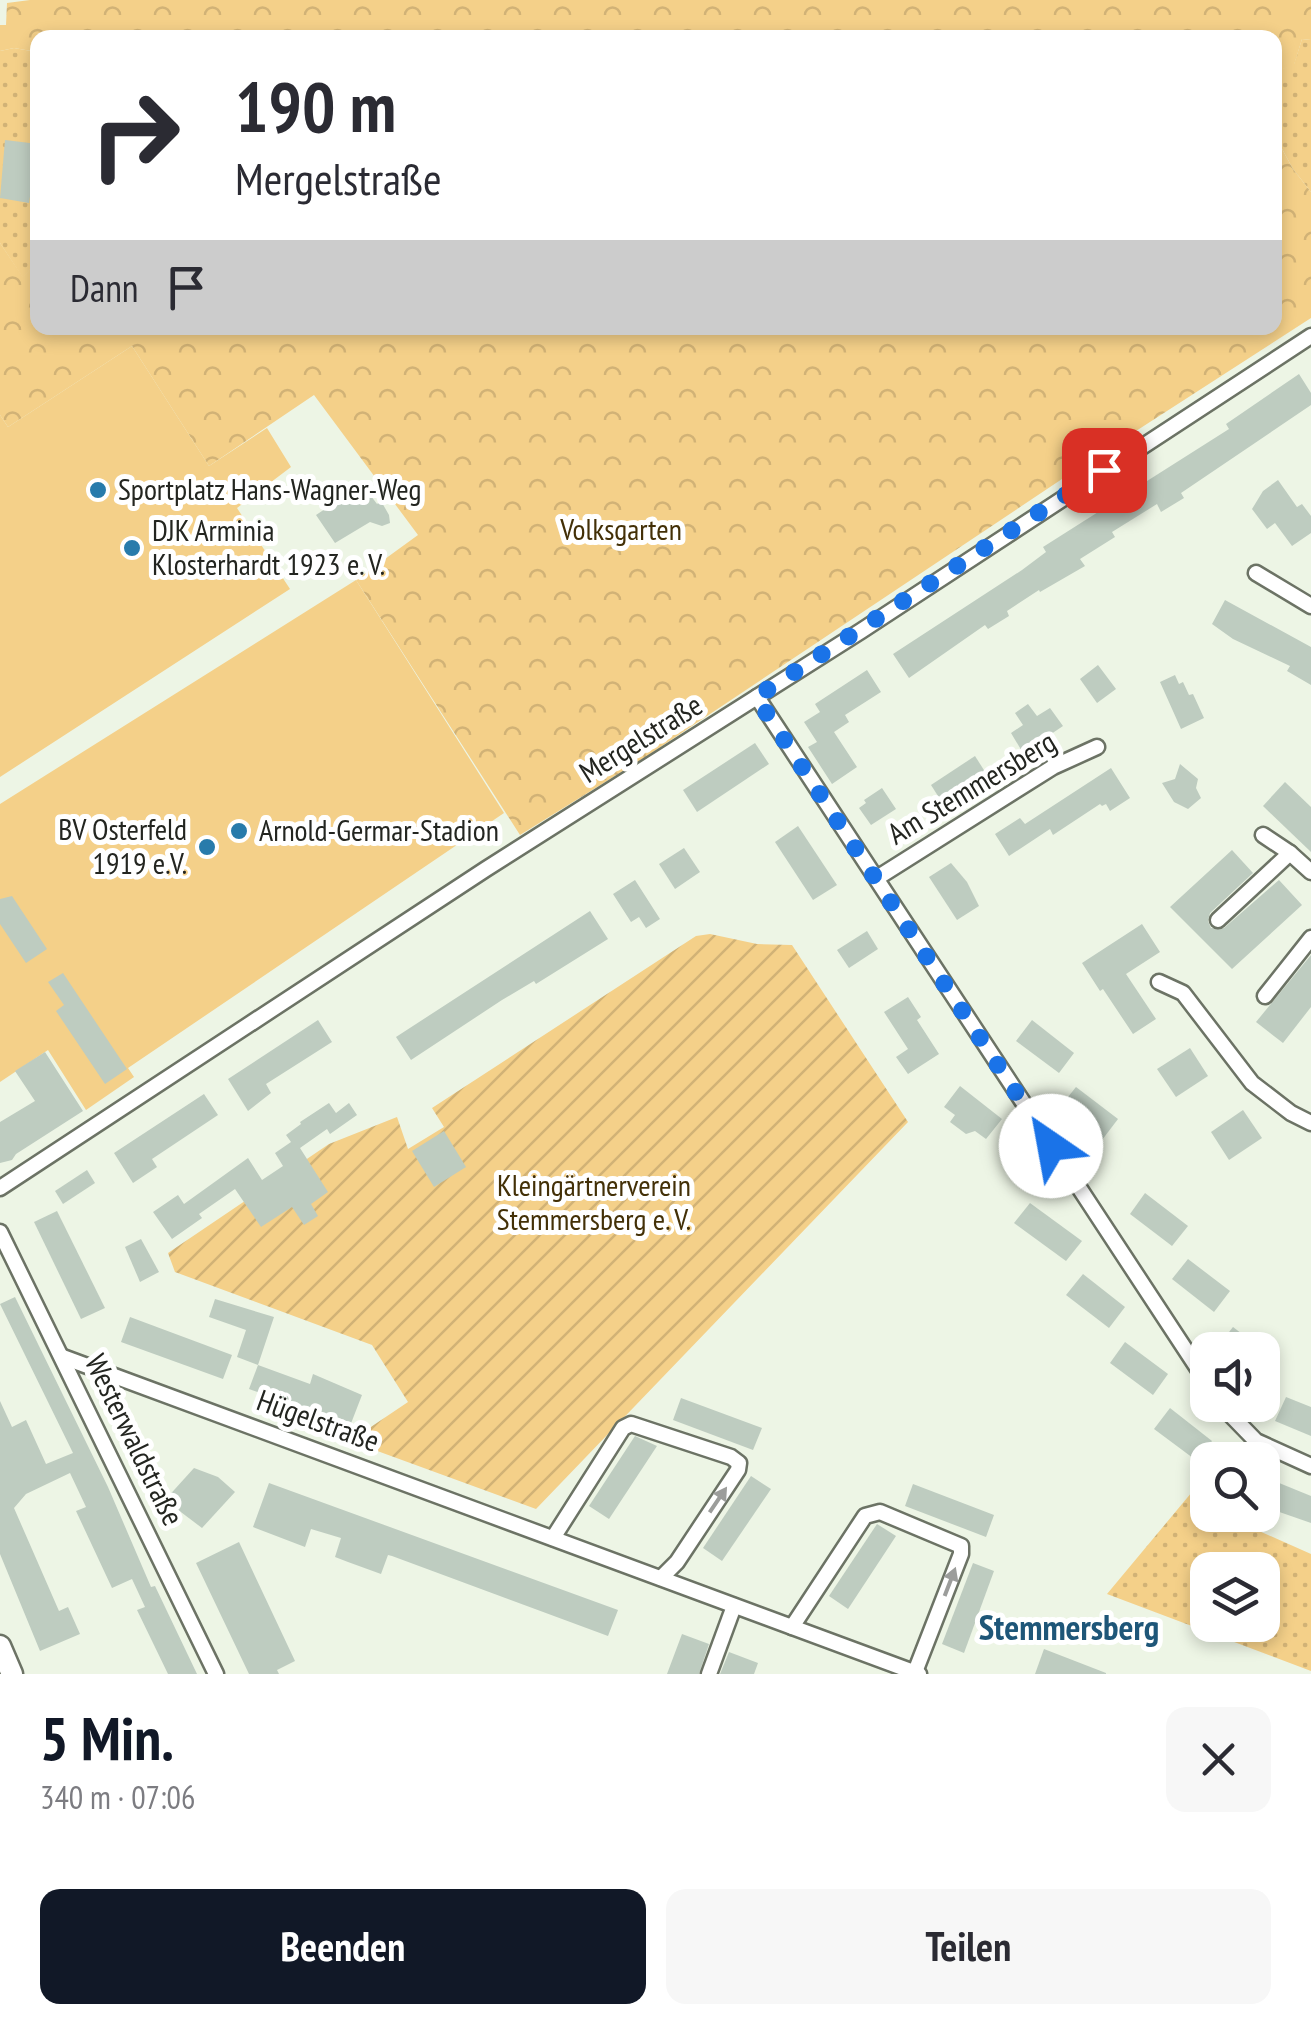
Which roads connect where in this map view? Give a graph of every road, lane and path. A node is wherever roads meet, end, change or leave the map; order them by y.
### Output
1 (1311, 336) edge
2 (1256, 573) dead end
3 (1311, 606) edge
4 (756, 697) junction
5 (1097, 746) dead end
6 (1264, 835) dead end
7 (1290, 853) junction
8 (1311, 872) edge
9 (877, 878) junction
10 (1218, 920) dead end
11 (1311, 938) edge
12 (1159, 982) dead end
13 (1265, 996) dead end
14 (1311, 1123) edge
15 (0, 1188) edge
16 (0, 1232) edge
17 (1190, 1356) edge
18 (63, 1357) junction
19 (1238, 1422) edge
20 (1311, 1466) edge
21 (553, 1538) junction
22 (660, 1578) junction
23 (734, 1606) junction
24 (792, 1627) junction
25 (0, 1646) edge
26 (12, 1674) edge
27 (216, 1674) edge
28 (709, 1674) edge
29 (917, 1674) edge

1 - 4 street, Mergelstraße
2 - 3 street
4 - 9 street, Am Stemmersberg
4 - 15 street, Mergelstraße
5 - 9 street, Am Stemmersberg
6 - 7 street
7 - 8 street
7 - 10 street
9 - 17 street, Am Stemmersberg
11 - 13 street
12 - 14 street
16 - 18 street, Westerwaldstraße
18 - 21 street, Hügelstraße
18 - 27 street, Westerwaldstraße
19 - 20 street
21 - 22 street, Hügelstraße
22 -> 21 street
22 - 23 street, Hügelstraße
23 - 24 street, Hügelstraße
23 - 28 street
24 - 29 street, Hügelstraße
29 -> 24 street, Hügelstraße
25 - 26 main road

